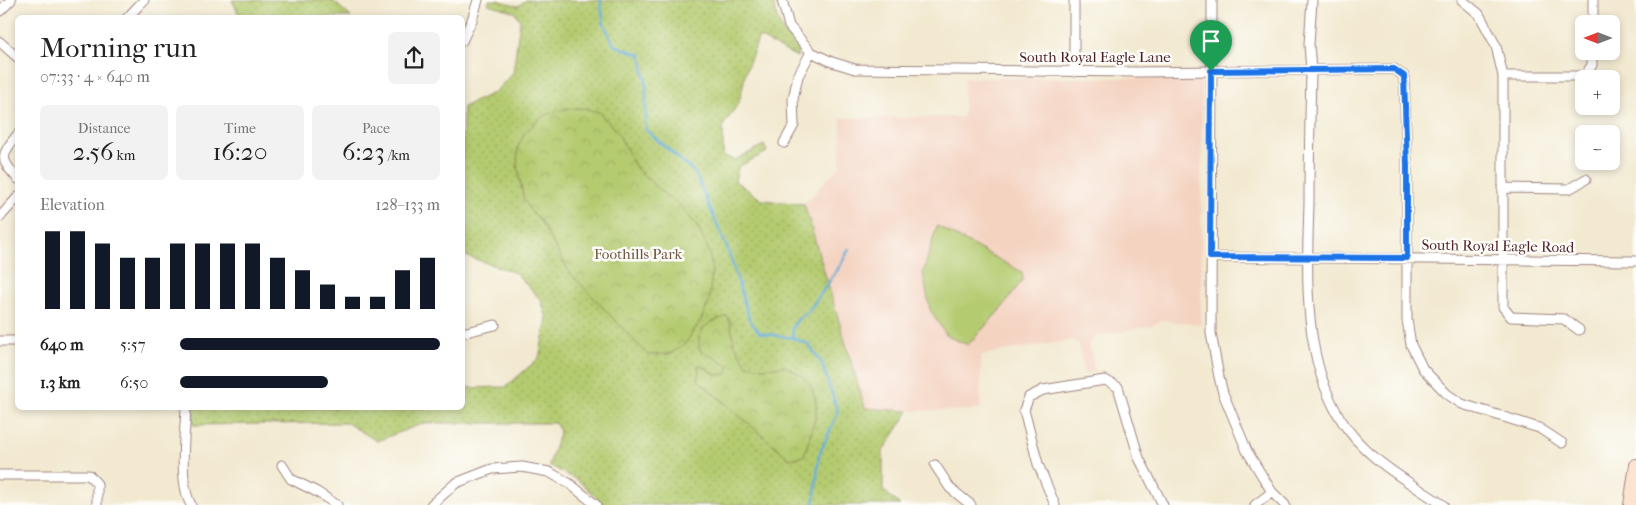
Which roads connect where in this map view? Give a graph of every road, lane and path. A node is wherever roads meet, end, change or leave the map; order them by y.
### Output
1 (11, 0) edge
2 (144, 0) edge
3 (478, 0) edge
4 (782, 0) edge
5 (1074, 0) edge
6 (1212, 0) edge
7 (1312, 0) edge
8 (1462, 0) edge
9 (1593, 0) edge
10 (0, 11) edge
11 (130, 15) edge
12 (1593, 15) edge
13 (465, 35) edge
14 (0, 42) edge
15 (811, 52) junction
16 (15, 55) edge
17 (1592, 60) edge
18 (1211, 71) junction
19 (1311, 71) junction
20 (1074, 72) junction
21 (1503, 76) junction
22 (15, 137) edge
23 (784, 143) dead end
24 (15, 176) edge
25 (1586, 179) dead end
26 (1502, 188) junction
27 (15, 200) edge
28 (0, 216) edge
29 (1210, 257) junction
30 (1308, 257) junction
31 (1407, 258) junction
32 (1502, 259) junction
33 (1636, 261) edge
34 (495, 326) dead end
35 (1578, 330) dead end
36 (465, 332) edge
37 (0, 340) edge
38 (15, 340) edge
39 (186, 410) edge
40 (1562, 443) dead end
41 (282, 465) dead end
42 (935, 465) dead end
43 (1636, 465) edge
44 (0, 475) edge
45 (1272, 492) junction
46 (97, 505) edge
47 (191, 505) edge
48 (337, 505) edge
49 (431, 505) edge
50 (596, 505) edge
51 (971, 505) edge
52 (1055, 505) edge
53 (1163, 505) edge
54 (1255, 505) edge
55 (1285, 505) edge
56 (1444, 505) edge
57 (1630, 505) edge

1 - 10 street
2 - 11 street
3 - 13 street
4 - 15 street, South Royal Eagle Lane
5 - 20 street
6 - 18 street
7 - 19 street
8 - 21 street
9 - 12 street
14 - 16 street
15 - 20 street, South Royal Eagle Lane
15 - 23 street
17 - 21 street
18 - 19 street, South Royal Eagle Lane
18 - 20 street, South Royal Eagle Lane
18 - 29 street
19 - 30 street
19 - 31 street, South Royal Eagle Lane
21 - 26 street
22 - 24 street
25 - 26 street
26 - 32 street
27 - 28 street
29 - 30 street, South Royal Eagle Road
29 - 45 street
30 - 31 street, South Royal Eagle Road
30 - 56 street
31 - 32 street, South Royal Eagle Road
31 - 40 street, South Royal Eagle Lane
32 - 33 street, South Royal Eagle Road
32 - 35 street
34 - 36 street
37 - 38 street
39 - 47 street
41 - 48 street
42 - 51 street
43 - 57 main road
44 - 46 street
45 - 54 street
45 - 55 street
49 - 50 street
52 - 53 street

